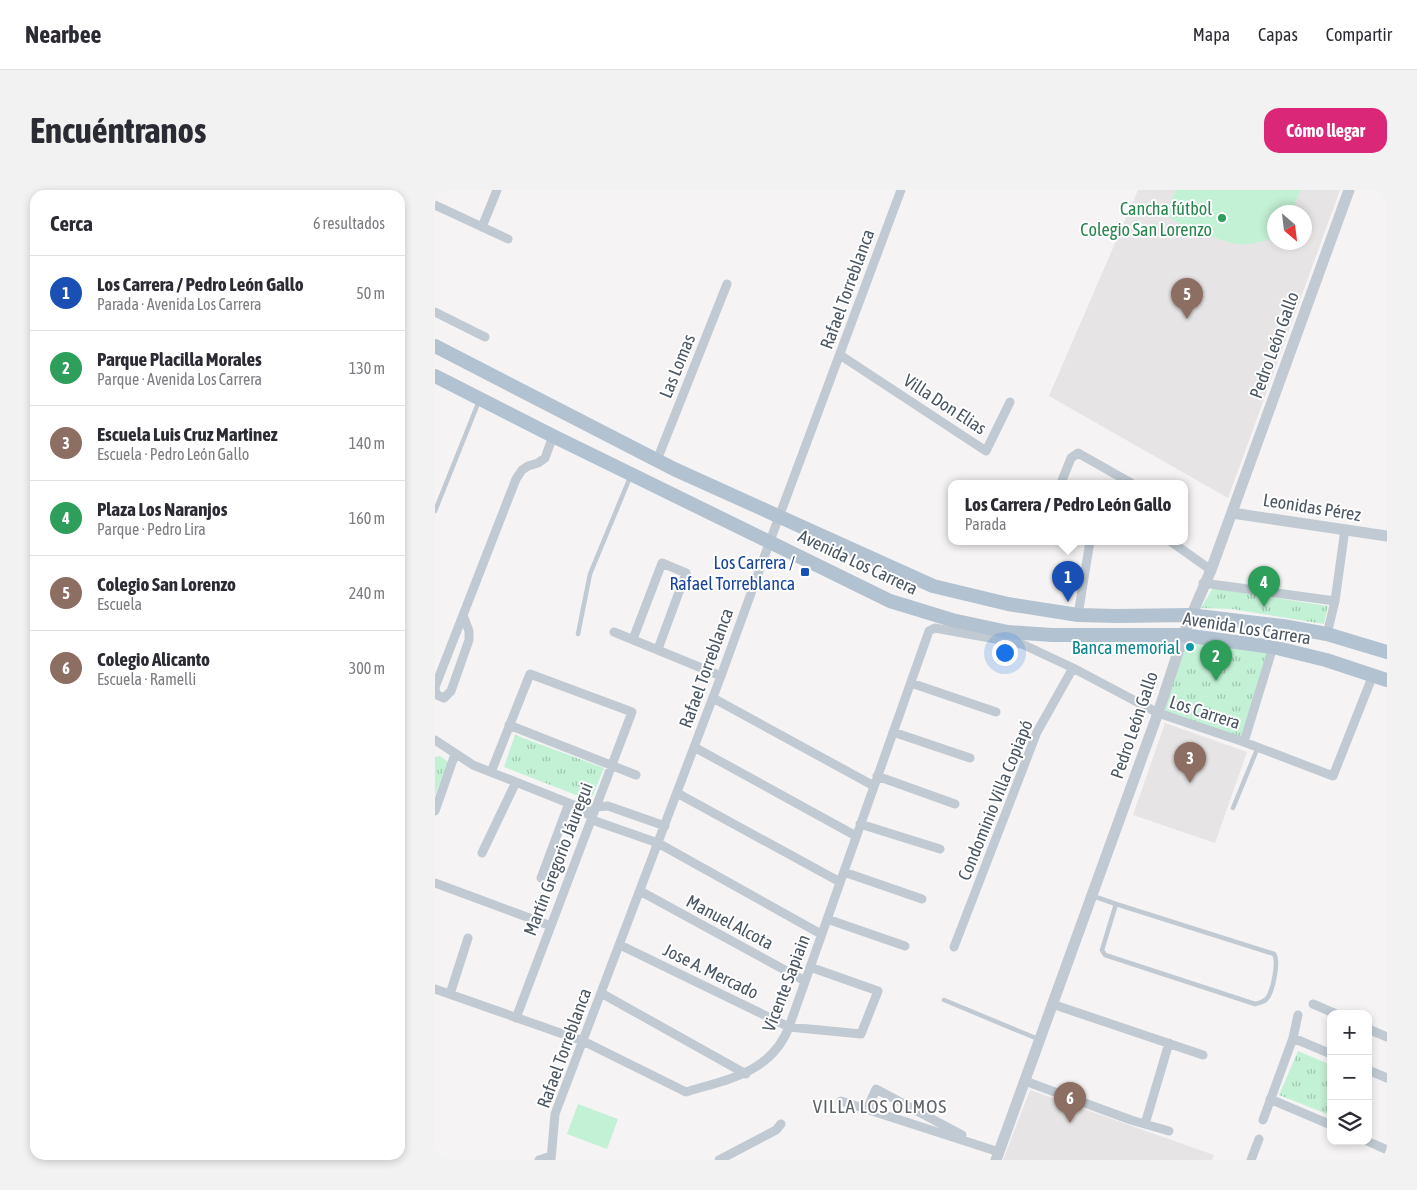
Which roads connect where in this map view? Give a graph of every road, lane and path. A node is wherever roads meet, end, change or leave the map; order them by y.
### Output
1 (497, 190) edge
2 (901, 190) edge
3 (1349, 190) edge
4 (435, 204) edge
5 (482, 227) junction
6 (508, 239) dead end
7 (727, 284) dead end
8 (435, 312) edge
9 (485, 337) dead end
10 (435, 346) edge
11 (841, 355) junction
12 (435, 376) edge
13 (480, 399) junction
14 (1010, 402) dead end
15 (553, 436) junction
16 (657, 460) junction
17 (631, 474) junction
18 (1062, 480) edge
19 (1126, 480) edge
20 (435, 511) edge
21 (1231, 513) junction
22 (779, 517) junction
23 (1345, 529) junction
24 (1387, 536) edge
25 (770, 541) junction
26 (1089, 545) edge
27 (1176, 545) edge
28 (1211, 570) junction
29 (1203, 584) junction
30 (1335, 601) junction
31 (1078, 614) junction
32 (463, 615) junction
33 (1190, 615) junction
34 (929, 631) joint
35 (614, 632) dead end
36 (578, 634) dead end
37 (1327, 634) junction
38 (1183, 635) junction
39 (633, 640) junction
40 (1273, 648) junction
41 (658, 649) junction
42 (1387, 652) edge
43 (1073, 668) junction
44 (1373, 675) junction
45 (721, 676) junction
46 (1387, 680) edge
47 (911, 683) junction
48 (435, 688) edge
49 (713, 698) junction
50 (996, 712) dead end
51 (1158, 713) junction
52 (509, 725) junction
53 (893, 732) junction
54 (435, 740) edge
55 (1244, 742) junction
56 (694, 747) junction
57 (1258, 747) junction
58 (455, 754) junction
59 (970, 758) dead end
60 (611, 765) junction
61 (491, 772) junction
62 (636, 776) dead end
63 (877, 776) junction
64 (516, 782) junction
65 (874, 786) junction
66 (677, 793) junction
67 (569, 803) junction
68 (955, 804) dead end
69 (595, 807) junction
70 (581, 808) junction
71 (1233, 808) dead end
72 (435, 811) edge
73 (592, 817) junction
74 (860, 824) junction
75 (665, 826) junction
76 (856, 836) junction
77 (658, 843) junction
78 (940, 849) dead end
79 (482, 853) dead end
80 (844, 872) junction
81 (541, 878) dead end
82 (840, 882) junction
83 (435, 884) edge
84 (640, 891) junction
85 (1092, 895) junction
86 (922, 899) dead end
87 (1116, 904) junction
88 (827, 920) junction
89 (551, 926) junction
90 (821, 934) junction
91 (468, 938) dead end
92 (620, 945) junction
93 (905, 946) dead end
94 (954, 947) dead end
95 (810, 967) junction
96 (805, 981) junction
97 (435, 989) edge
98 (601, 993) junction
99 (449, 994) junction
100 (944, 1000) dead end
101 (1052, 1004) junction
102 (1313, 1004) dead end
103 (1327, 1010) edge
104 (1298, 1015) dead end
105 (516, 1018) junction
106 (789, 1027) junction
107 (1372, 1031) edge
108 (1387, 1037) edge
109 (1293, 1038) junction
110 (1039, 1040) junction
111 (583, 1041) junction
112 (1169, 1043) junction
113 (1327, 1052) edge
114 (1203, 1055) dead end
115 (1372, 1072) edge
116 (746, 1074) junction
117 (1387, 1078) edge
118 (1025, 1081) junction
119 (1270, 1099) junction
120 (841, 1101) dead end
121 (867, 1109) junction
122 (1263, 1120) dead end
123 (1327, 1123) edge
124 (781, 1124) dead end
125 (1145, 1124) junction
126 (1169, 1131) dead end
127 (1259, 1140) dead end
128 (1372, 1143) edge
129 (983, 1146) junction
130 (1387, 1150) edge
131 (997, 1156) edge
132 (551, 1158) edge
133 (539, 1160) edge
134 (719, 1160) edge
135 (1251, 1160) edge

1 - 5 street
2 - 11 street, Rafael Torreblanca
3 - 21 street, Pedro León Gallo
4 - 5 street
5 - 6 street
7 - 16 street, Las Lomas
8 - 9 street
10 - 16 main road, Avenida Los Carrera
11 - 14 street, Villa Don Elias
11 - 22 street, Rafael Torreblanca
12 - 13 main road, Avenida Los Carrera
13 - 15 main road, Avenida Los Carrera
13 - 20 lane
15 - 17 main road, Avenida Los Carrera
15 - 32 street
16 - 22 main road, Avenida Los Carrera
17 - 25 main road, Avenida Los Carrera
17 - 36 lane
18 - 19 street
21 - 23 street, Leonidas Pérez
21 - 28 street, Pedro León Gallo
22 - 25 street, Rafael Torreblanca
22 - 31 main road, Avenida Los Carrera
23 - 24 street, Leonidas Pérez
23 - 30 street
25 - 38 main road, Avenida Los Carrera
25 - 45 street, Rafael Torreblanca
26 - 31 street
27 - 28 street
28 - 29 street, Pedro León Gallo
29 - 30 street
29 - 33 street, Pedro León Gallo
30 - 37 street
31 - 33 main road, Avenida Los Carrera
32 - 48 street
32 - 48 street
33 - 37 main road, Avenida Los Carrera
33 - 38 street, Pedro León Gallo
34 - 43 street, Los Carrera
34 - 47 street, Vicente Sapiain
35 - 39 street
37 - 42 main road, Avenida Los Carrera
38 - 40 main road, Avenida Los Carrera
38 - 51 street, Pedro León Gallo
39 - 41 street
39 - 41 street
40 - 44 main road, Avenida Los Carrera
40 - 55 street
41 - 45 street
43 - 51 street, Los Carrera
43 - 94 street, Condominio Villa Copiapó
44 - 46 main road, Avenida Los Carrera
44 - 57 street, Los Carrera
45 - 49 street, Rafael Torreblanca
47 - 50 street
47 - 53 street, Vicente Sapiain
49 - 56 street, Rafael Torreblanca
49 - 65 street
51 - 55 street, Los Carrera
51 - 85 street, Pedro León Gallo
52 - 60 street
52 - 60 street, Martín Gregorio Jáuregui
52 - 61 street
53 - 59 street
53 - 63 street, Vicente Sapiain
54 - 58 street
55 - 57 street, Los Carrera
56 - 66 street, Rafael Torreblanca
56 - 76 street
57 - 71 lane
58 - 61 street
58 - 72 street
60 - 62 street
60 - 69 street, Martín Gregorio Jáuregui
61 - 64 street
63 - 65 street, Vicente Sapiain
63 - 68 street
64 - 67 street
64 - 79 street
65 - 74 street, Vicente Sapiain
66 - 75 street, Rafael Torreblanca
66 - 82 street
67 - 70 street
67 - 81 street
69 - 70 street
69 - 73 street, Martín Gregorio Jáuregui
69 - 75 street
70 - 73 street
73 - 77 street
73 - 89 street, Martín Gregorio Jáuregui
74 - 76 street, Vicente Sapiain
74 - 78 street
75 - 77 street, Rafael Torreblanca
76 - 80 street, Vicente Sapiain
77 - 84 street, Rafael Torreblanca
77 - 90 street
80 - 82 street, Vicente Sapiain
80 - 86 street
82 - 88 street, Vicente Sapiain
83 - 89 street
84 - 92 street, Rafael Torreblanca
84 - 96 street, Manuel Alcota
85 - 87 lane
85 - 101 street, Pedro León Gallo
87 - 87 lane
88 - 90 street, Vicente Sapiain
88 - 93 street
89 - 105 street, Martín Gregorio Jáuregui
90 - 95 street, Vicente Sapiain
91 - 99 street
92 - 98 street, Rafael Torreblanca
92 - 106 street, Jose A. Mercado
95 - 96 street, Vicente Sapiain
95 - 106 street
96 - 106 street, Vicente Sapiain
97 - 99 street, Vicente Sapiain
98 - 111 street, Rafael Torreblanca
98 - 116 street
99 - 105 street, Vicente Sapiain
100 - 110 lane
101 - 110 street, Pedro León Gallo
101 - 112 street
102 - 103 street
104 - 109 street
105 - 111 street, Vicente Sapiain
106 - 116 street, Vicente Sapiain
107 - 108 street
109 - 113 street
109 - 119 street
110 - 118 street, Pedro León Gallo
111 - 116 street, Vicente Sapiain
111 - 132 street, Rafael Torreblanca
112 - 114 street
112 - 125 street
115 - 117 street
118 - 125 street
118 - 131 street, Pedro León Gallo
119 - 122 street
119 - 123 street
120 - 121 street
121 - 129 street
121 - 129 street
124 - 134 street
125 - 126 street
127 - 135 street
128 - 130 street
129 - 131 street
132 - 133 street

